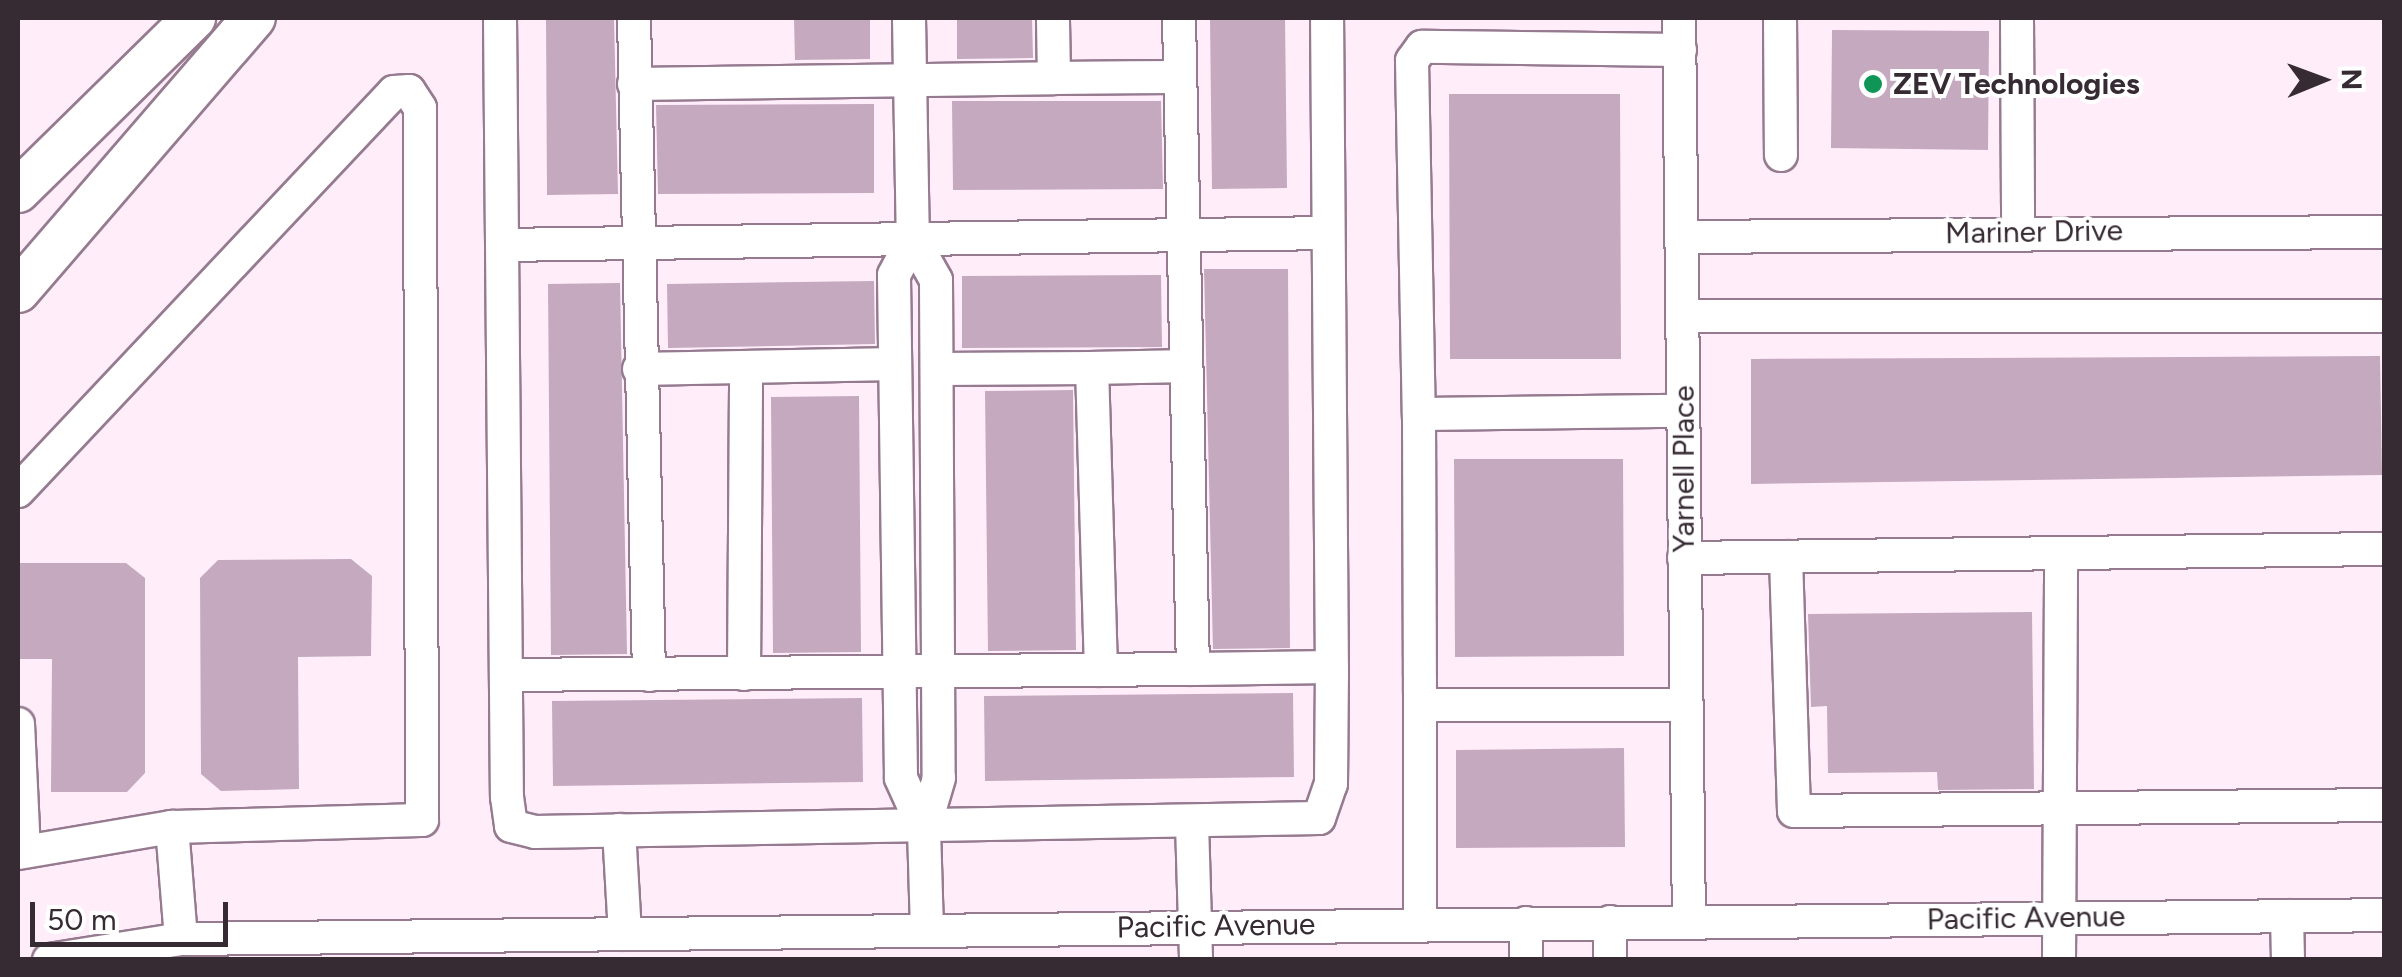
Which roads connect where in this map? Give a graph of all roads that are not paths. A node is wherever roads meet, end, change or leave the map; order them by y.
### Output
1 (194, 18) edge
2 (254, 18) edge
3 (500, 18) edge
4 (634, 18) edge
5 (909, 18) edge
6 (1053, 18) edge
7 (1178, 18) edge
8 (1326, 18) edge
9 (1780, 18) edge
10 (2017, 18) edge
11 (1422, 32) edge
12 (1680, 34) edge
13 (1180, 77) junction
14 (1054, 78) junction
15 (910, 81) junction
16 (634, 84) junction
17 (1782, 155) dead end
18 (18, 191) edge
19 (2018, 232) junction
20 (2384, 232) edge
21 (1328, 233) junction
22 (1182, 236) junction
23 (1682, 237) junction
24 (913, 240) junction
25 (636, 244) junction
26 (502, 246) junction
27 (18, 292) edge
28 (1683, 316) junction
29 (2384, 316) edge
30 (1186, 366) junction
31 (746, 367) junction
32 (1092, 368) junction
33 (639, 369) junction
34 (895, 371) junction
35 (937, 373) junction
36 (1684, 411) junction
37 (1419, 414) junction
38 (18, 492) edge
39 (2384, 549) edge
40 (2060, 554) junction
41 (1786, 557) junction
42 (1684, 558) junction
43 (1332, 667) junction
44 (1101, 670) junction
45 (1192, 670) junction
46 (938, 672) junction
47 (899, 673) junction
48 (649, 674) junction
49 (744, 674) junction
50 (506, 675) junction
51 (1686, 704) junction
52 (1420, 705) junction
53 (18, 724) edge
54 (2384, 804) edge
55 (2063, 809) junction
56 (1192, 823) junction
57 (172, 827) junction
58 (924, 829) junction
59 (620, 830) junction
60 (21, 852) edge
61 (2384, 915) edge
62 (2287, 916) junction
63 (2060, 917) junction
64 (1689, 921) junction
65 (1610, 922) junction
66 (1526, 923) junction
67 (1420, 924) junction
68 (1196, 926) junction
69 (927, 930) junction
70 (625, 934) junction
71 (181, 939) junction
72 (460, 948) edge
73 (49, 960) edge
74 (1196, 960) edge
75 (1526, 960) edge
76 (1610, 960) edge
77 (2059, 960) edge
78 (2288, 960) edge

1 - 18 main road
2 - 27 main road
3 - 26 street
4 - 16 street
5 - 15 street
6 - 14 street
7 - 13 street
8 - 21 street
9 - 17 street
10 - 19 street
11 - 12 street
11 - 37 street
12 - 23 street, Yarnell Place
13 - 14 street
13 - 22 street
14 - 15 street
15 - 16 street
15 - 24 street
16 - 25 street
19 - 20 street, Mariner Drive
19 - 23 street, Mariner Drive
21 - 22 street
21 - 43 street
22 - 24 street
22 - 30 street
23 - 28 street, Yarnell Place
24 - 25 street
24 - 34 street
24 - 35 street
25 - 26 street
25 - 33 street
26 - 50 street
28 - 29 street
28 - 36 street, Yarnell Place
30 - 32 street
30 - 45 street
31 - 33 street
31 - 34 street
31 - 49 street
32 - 35 street
32 - 44 street
33 - 48 street
34 - 35 street
34 - 47 street
35 - 46 street
36 - 37 street
36 - 42 street, Yarnell Place
37 - 52 street
38 - 57 street
39 - 40 street
40 - 41 street
40 - 55 street
41 - 42 street
41 - 55 street
42 - 51 street, Yarnell Place
43 - 45 street
43 - 56 street
44 - 45 street
44 - 46 street
46 - 47 street
46 - 58 street
47 - 49 street
47 - 58 street
48 - 49 street
48 - 50 street
50 - 59 street
51 - 52 street
51 - 64 street, Yarnell Place
52 - 67 street
53 - 60 street
54 - 55 street
55 - 63 street
56 - 58 street
56 - 68 street
57 - 60 street
57 - 71 street
58 - 59 street
58 - 69 street
59 - 70 street
61 - 62 street, Pacific Avenue
62 - 63 street, Pacific Avenue
62 - 78 street
63 - 64 street, Pacific Avenue
63 - 77 street
64 - 65 street, Pacific Avenue
65 - 66 street, Pacific Avenue
65 - 76 street
66 - 67 street, Pacific Avenue
66 - 75 street
67 - 68 street, Pacific Avenue
68 - 69 street, Pacific Avenue
68 - 74 street
69 - 70 street, Pacific Avenue
70 - 72 street, Pacific Avenue
71 - 72 street, Pacific Avenue
71 - 73 street, Pacific Avenue

